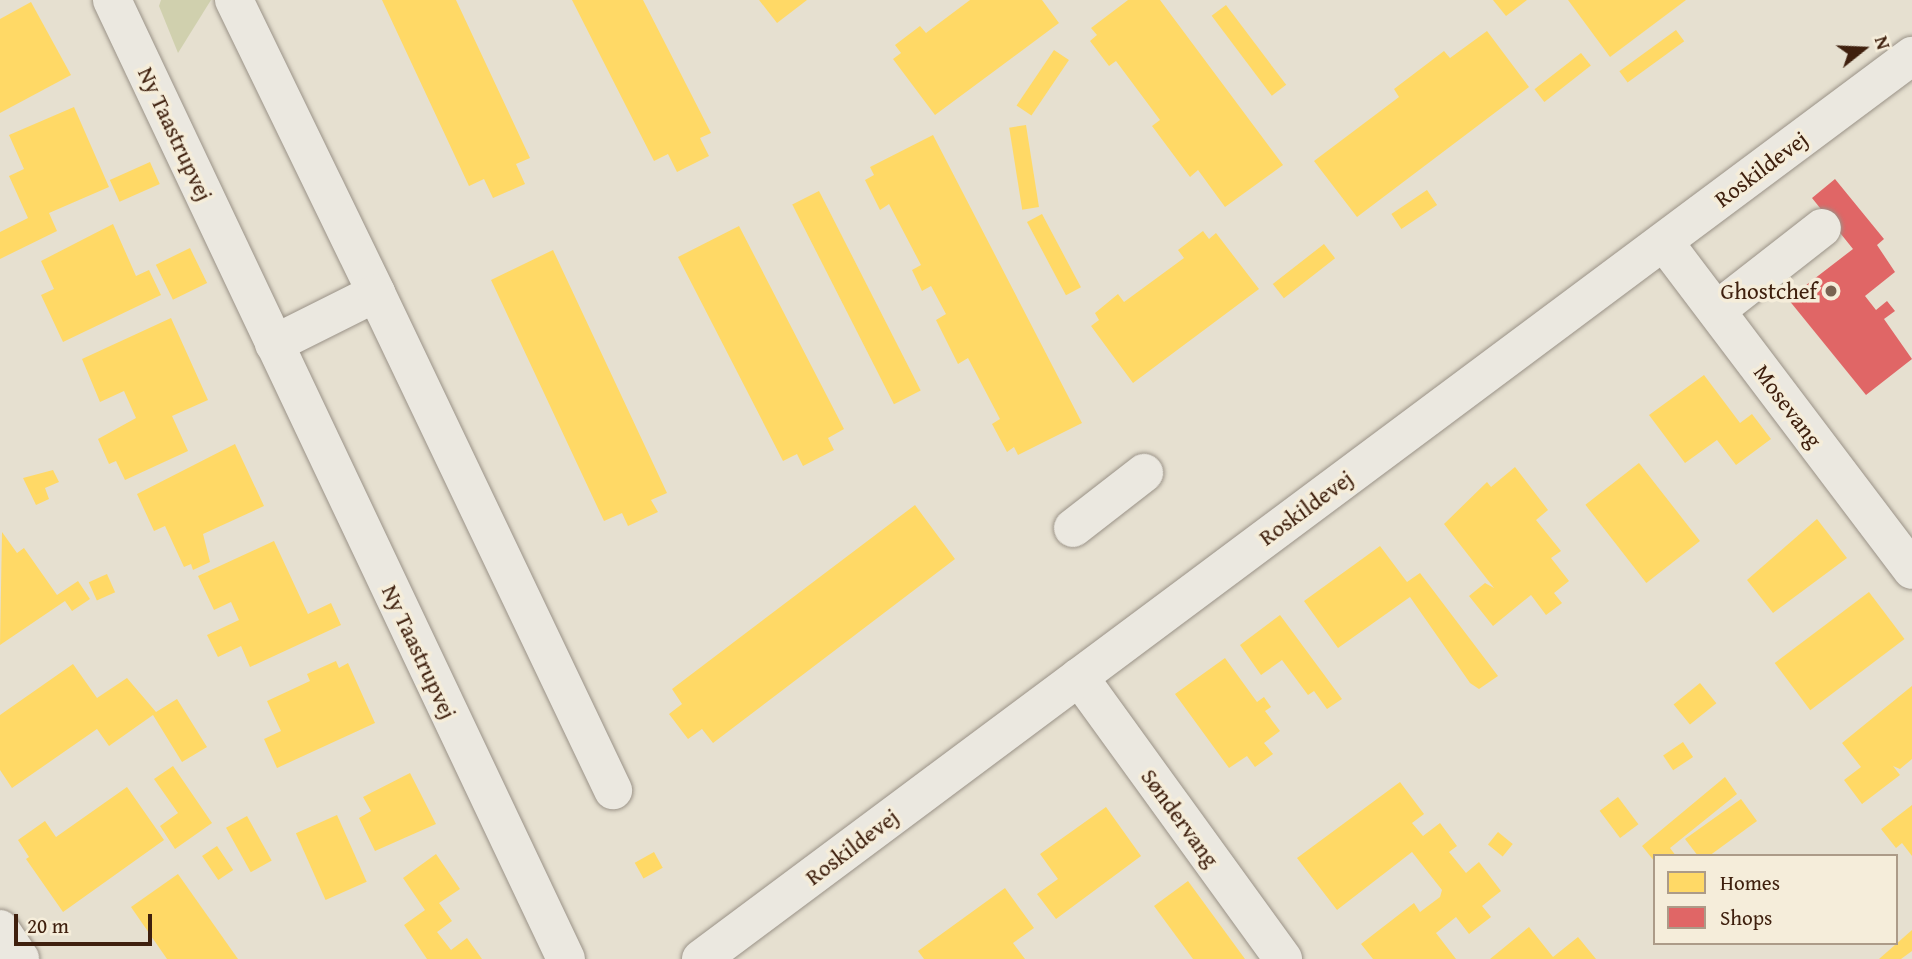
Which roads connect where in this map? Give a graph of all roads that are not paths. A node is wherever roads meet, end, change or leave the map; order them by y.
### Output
1 (234, 0) edge
2 (118, 5) edge
3 (1912, 56) edge
4 (1822, 228) dead end
5 (1664, 242) junction
6 (376, 293) junction
7 (1717, 310) junction
8 (274, 344) junction
9 (1144, 473) dead end
10 (1073, 528) dead end
11 (1912, 570) edge
12 (1079, 677) junction
13 (613, 790) dead end
14 (0, 929) edge
15 (20, 959) edge
16 (566, 959) edge
17 (701, 959) edge
18 (1283, 959) edge

1 - 6 street
2 - 8 street, Ny Taastrupvej
3 - 5 street, Roskildevej
4 - 7 street
5 - 7 street, Mosevang
5 - 12 street, Roskildevej
6 - 8 street
6 - 13 street
7 - 11 street, Mosevang
8 - 16 street, Ny Taastrupvej
9 - 10 street
12 - 17 street, Roskildevej
12 - 18 street, Søndervang
14 - 15 street

